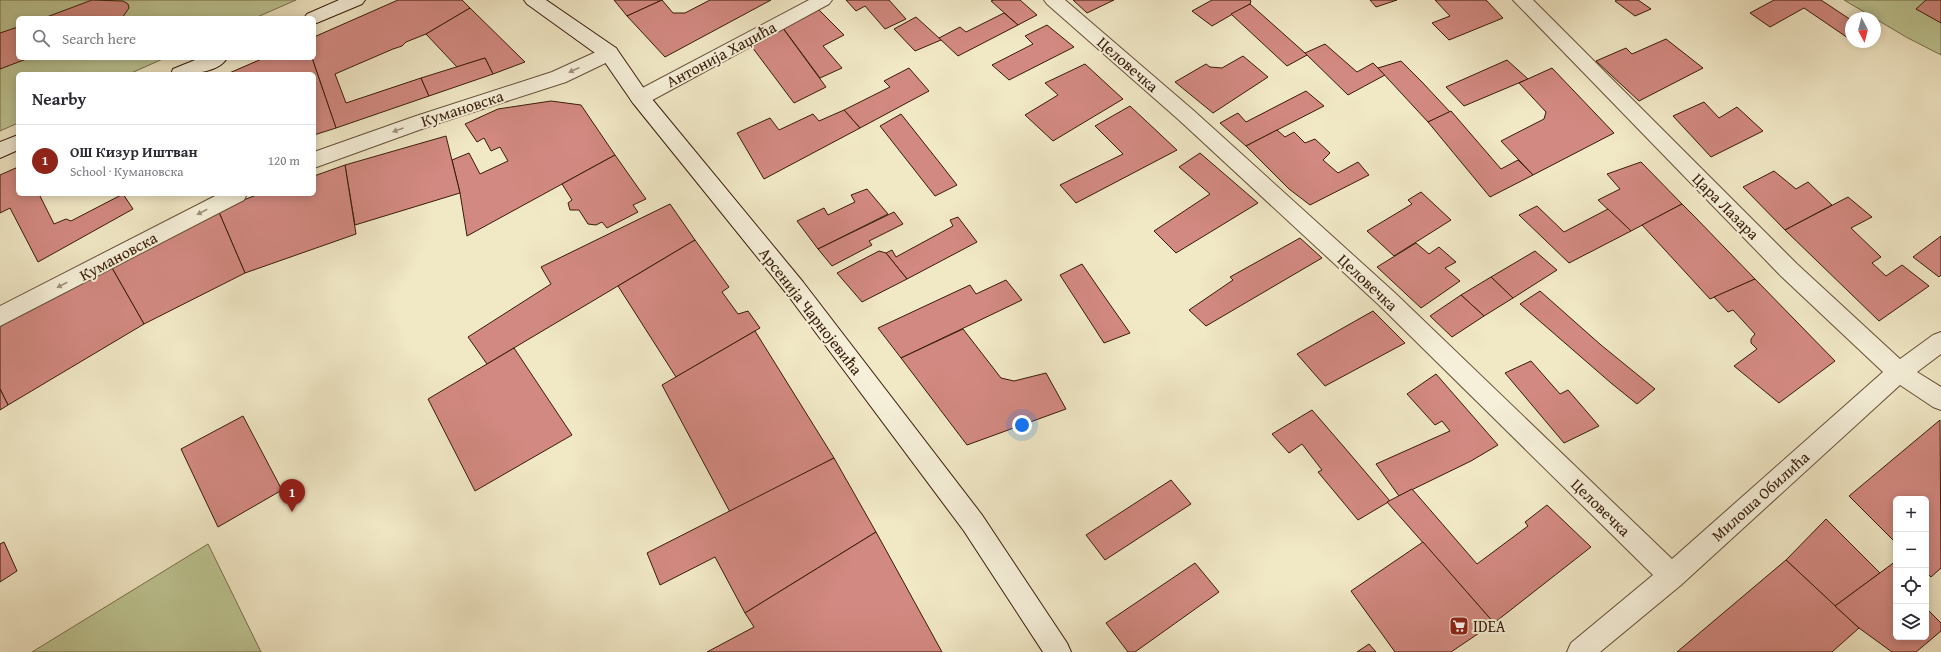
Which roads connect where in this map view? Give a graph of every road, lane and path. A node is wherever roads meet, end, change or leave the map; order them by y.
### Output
1 (356, 0) edge
2 (533, 0) edge
3 (823, 0) edge
4 (1053, 0) edge
5 (1522, 0) edge
6 (316, 17) edge
7 (609, 53) junction
8 (213, 60) edge
9 (185, 72) edge
10 (640, 98) junction
11 (16, 143) edge
12 (0, 150) edge
13 (316, 159) edge
14 (233, 196) edge
15 (0, 317) edge
16 (1941, 342) edge
17 (1899, 372) junction
18 (1941, 400) edge
19 (1672, 576) junction
20 (1058, 652) edge
21 (1580, 652) edge

1 - 6 street
2 - 7 street, Арсенија Чарнојевића
3 - 10 street, Антонија Хаџића
4 - 19 street, Целовечка
5 - 17 street, Цара Лазара
7 - 10 street, Арсенија Чарнојевића
7 -> 13 street, Кумановска
8 - 9 street
10 - 20 street, Арсенија Чарнојевића
11 - 12 street
14 -> 15 street, Кумановска
16 - 17 street, Милоша Обилића
17 - 18 street, Цара Лазара
17 - 19 street, Милоша Обилића
19 - 21 street, Милоша Обилића

